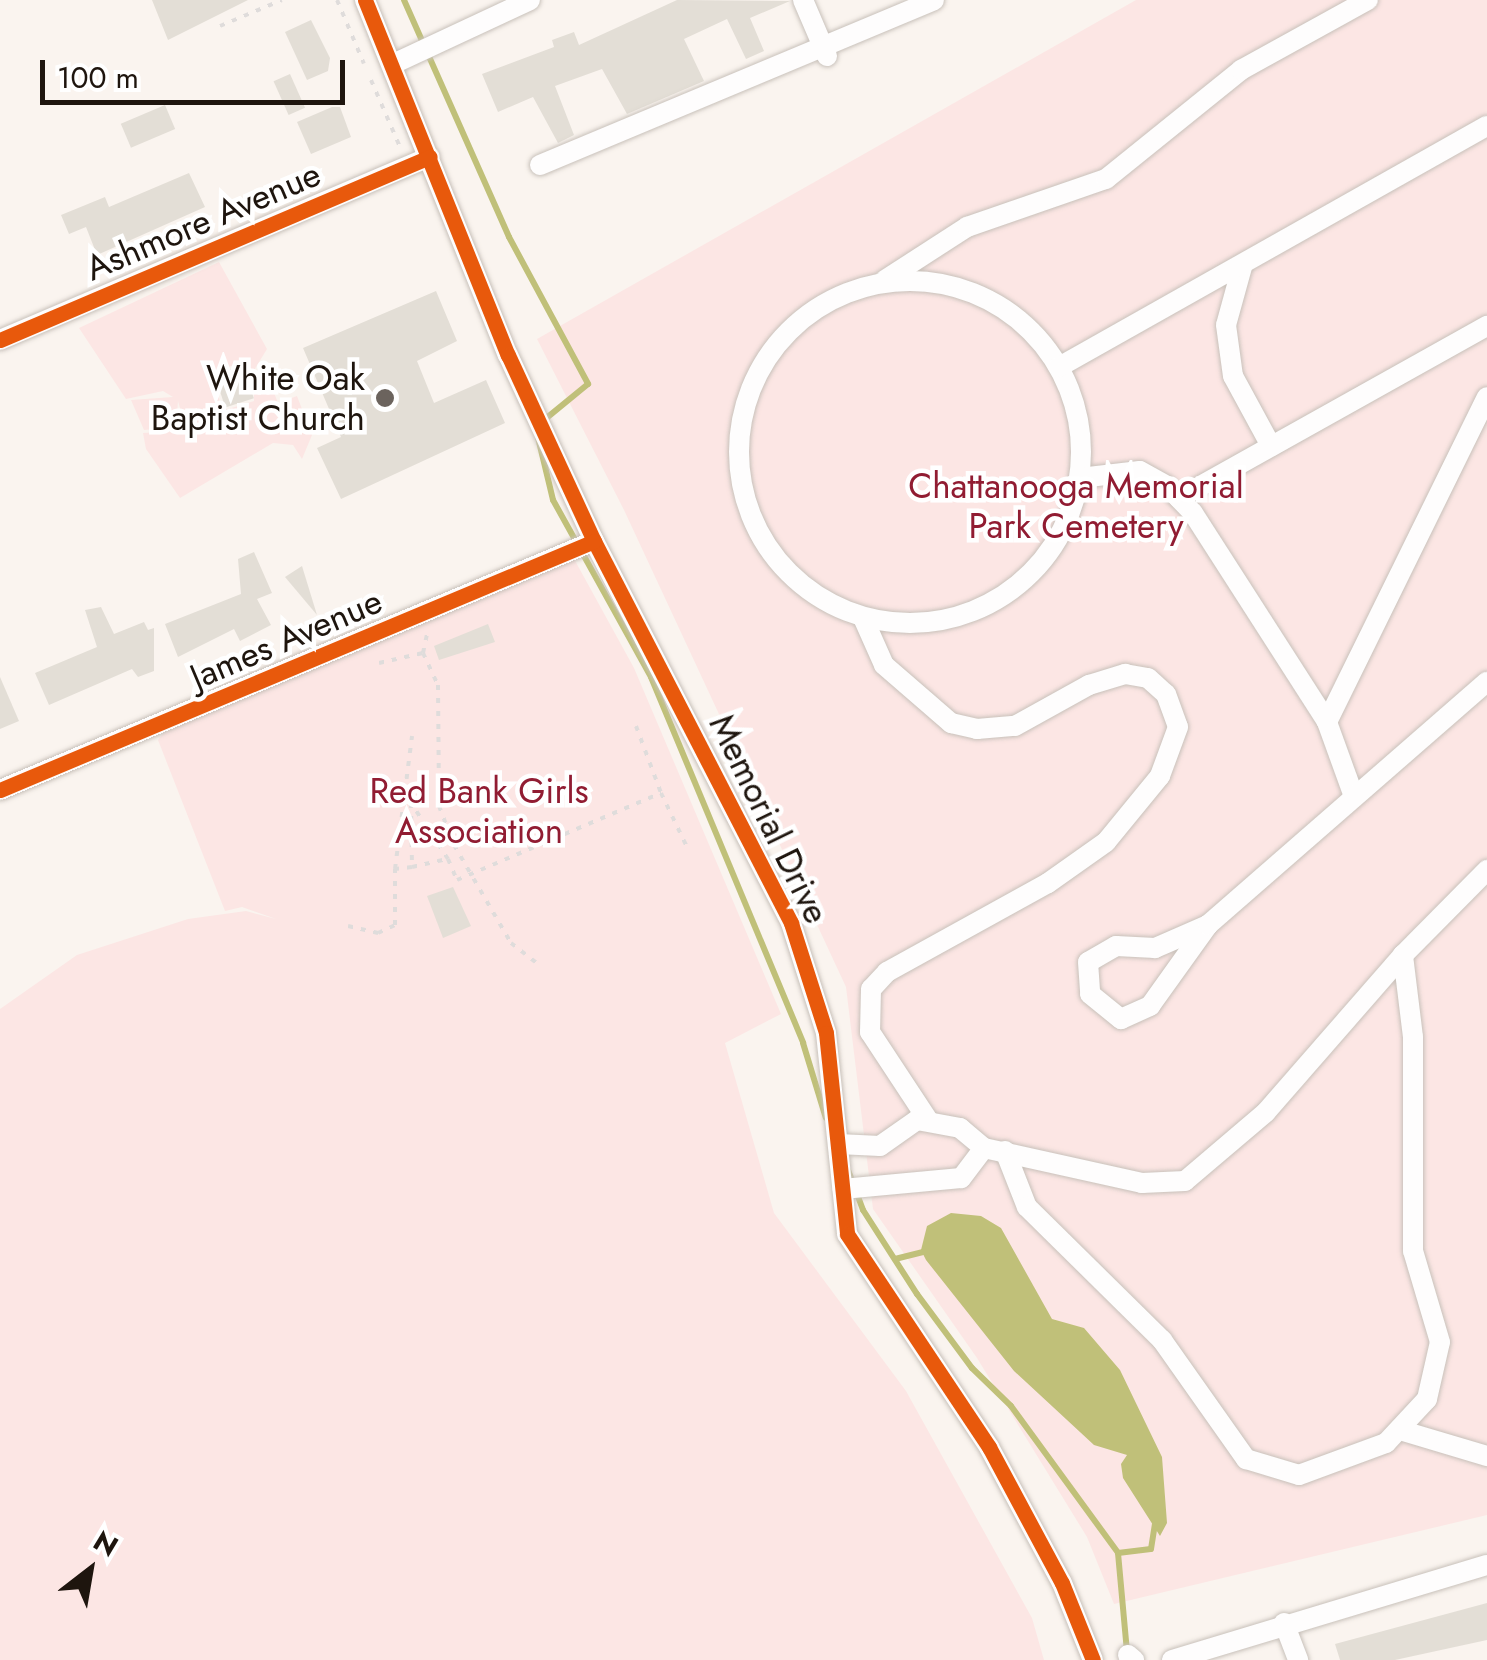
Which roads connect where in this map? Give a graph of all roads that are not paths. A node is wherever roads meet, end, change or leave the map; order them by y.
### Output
1 (365, 0) edge
2 (530, 0) edge
3 (802, 0) edge
4 (934, 0) edge
5 (1368, 0) edge
6 (825, 52) junction
7 (393, 64) junction
8 (1487, 126) edge
9 (430, 156) junction
10 (540, 165) dead end
11 (1242, 267) junction
12 (884, 281) junction
13 (1487, 326) edge
14 (0, 340) edge
15 (1059, 367) junction
16 (1487, 397) edge
17 (1271, 446) junction
18 (1080, 478) junction
19 (1179, 498) junction
20 (594, 541) junction
21 (864, 620) junction
22 (1487, 682) edge
23 (1327, 722) junction
24 (0, 790) edge
25 (1353, 794) junction
26 (1487, 870) edge
27 (1208, 925) junction
28 (1403, 955) junction
29 (928, 1120) junction
30 (838, 1144) junction
31 (995, 1149) junction
32 (843, 1189) junction
33 (1403, 1432) junction
34 (1487, 1456) edge
35 (1487, 1566) edge
36 (1284, 1623) junction
37 (1093, 1660) edge
38 (1172, 1660) edge
39 (1298, 1660) edge

1 - 7 street, Memorial Drive
2 - 7 street
3 - 6 street
4 - 6 street
5 - 12 street
6 - 10 street
7 - 9 street, Memorial Drive
8 - 11 street
9 - 14 street, Ashmore Avenue
9 - 20 street, Memorial Drive
11 - 15 street
11 - 17 street
12 - 15 street
12 - 21 street
13 - 17 street
15 - 18 street
16 - 23 street
17 - 19 street
18 - 19 street
18 - 21 street
19 - 23 street
20 - 24 street, James Avenue
20 - 30 street, Memorial Drive
21 - 29 street
22 - 25 street
23 - 25 street
25 - 27 street
26 - 28 street
27 - 27 street
28 - 31 street
28 - 33 street
29 - 30 street
29 - 31 street
30 - 32 street, Memorial Drive
31 - 32 street
31 - 33 street
32 - 37 street, Memorial Drive
33 - 34 street
35 - 36 street
36 - 38 street
36 - 39 street

